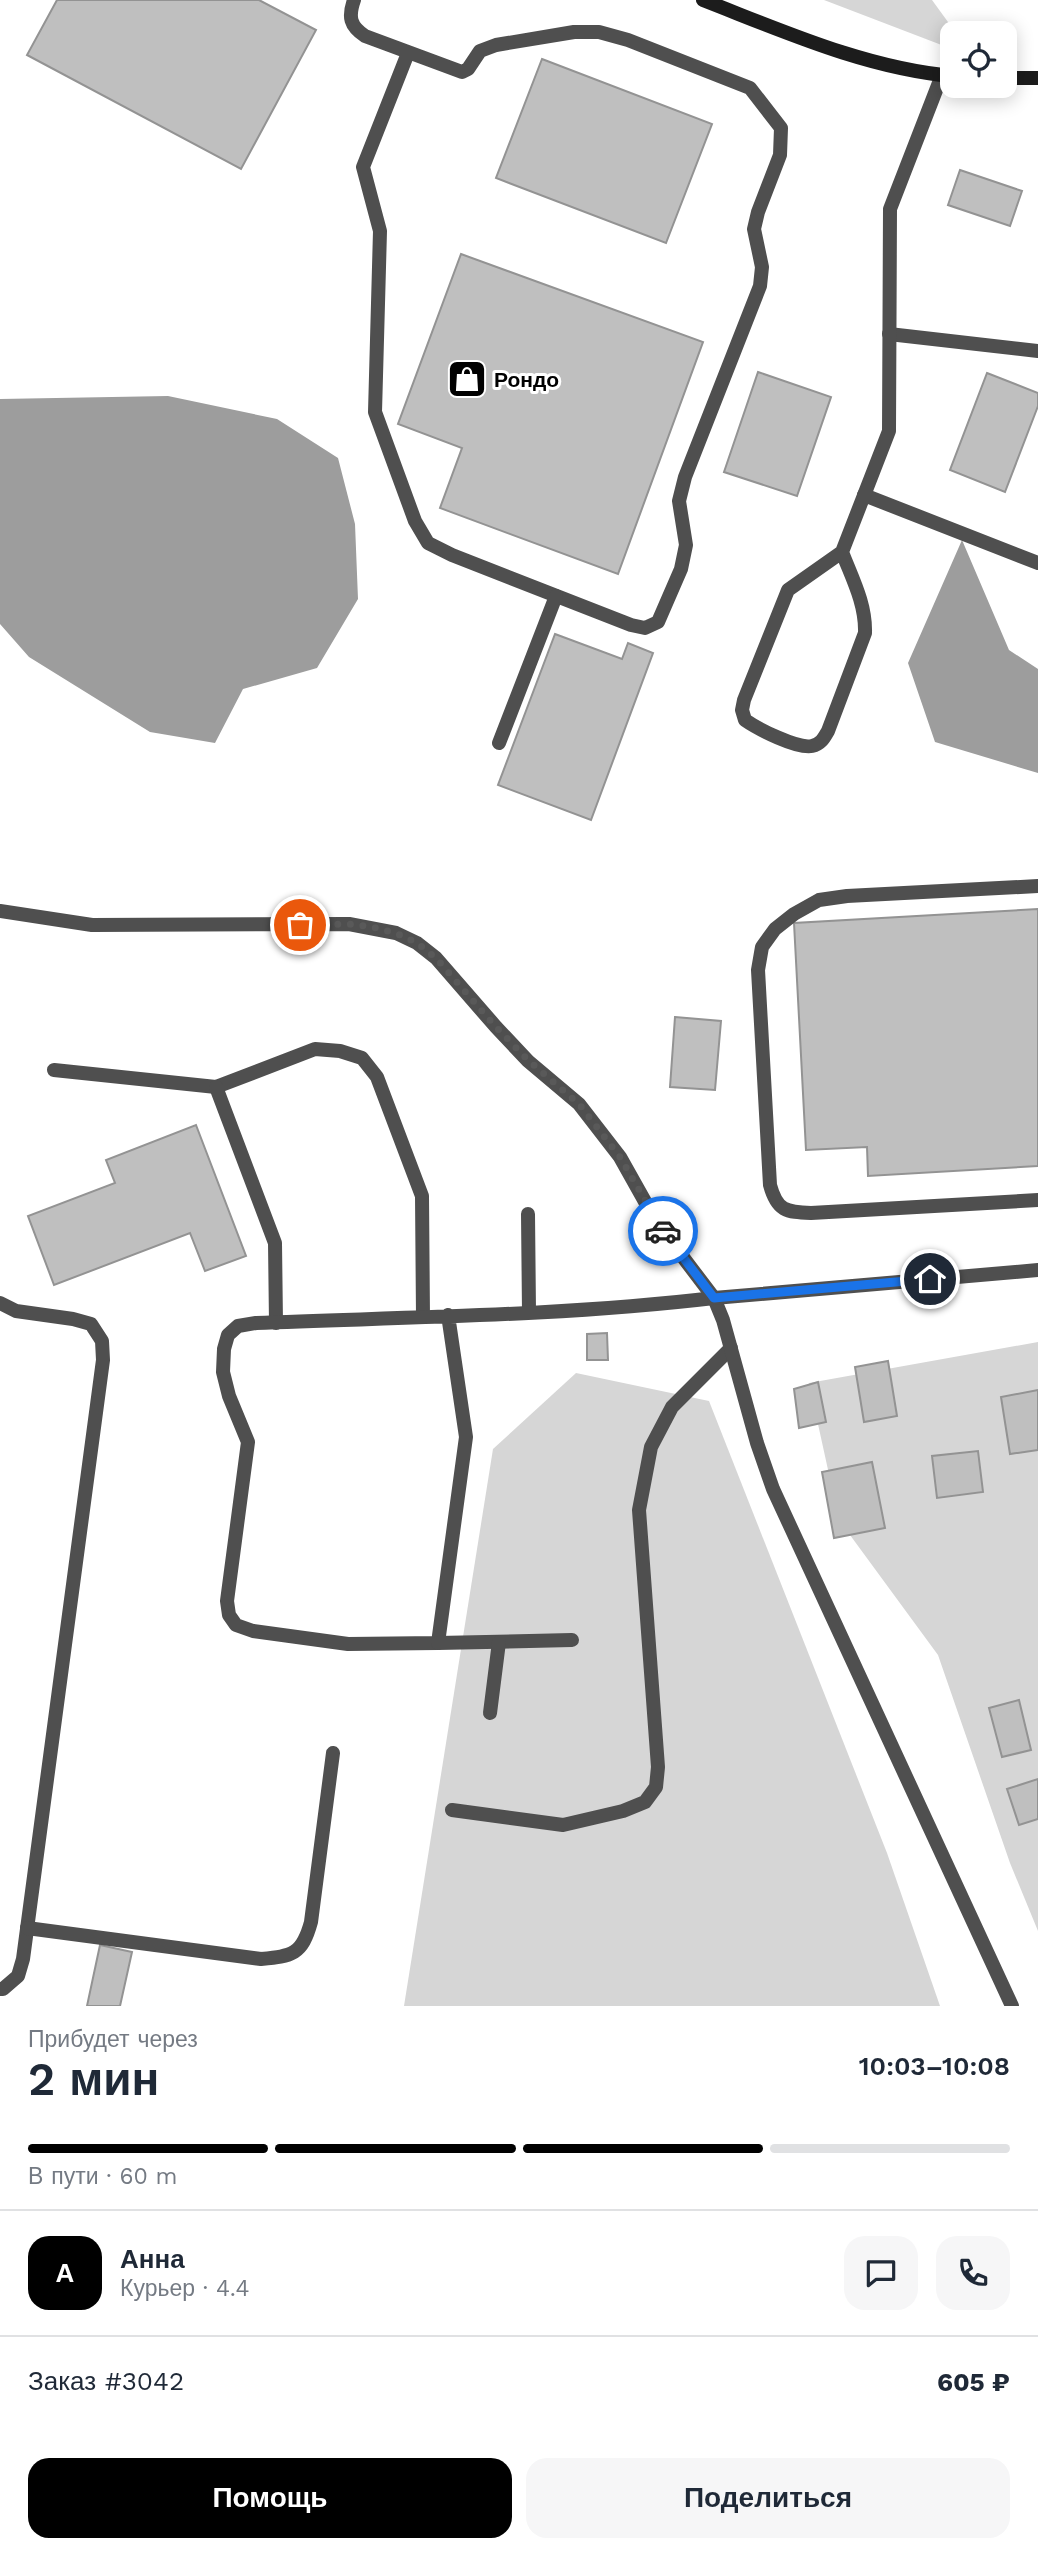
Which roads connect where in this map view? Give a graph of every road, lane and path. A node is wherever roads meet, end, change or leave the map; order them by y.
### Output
1 (354, 0) edge
2 (704, 0) edge
3 (408, 53) junction
4 (940, 74) edge
5 (1017, 78) edge
6 (1038, 78) edge
7 (940, 91) edge
8 (889, 334) junction
9 (1038, 351) edge
10 (864, 495) junction
11 (842, 552) junction
12 (1038, 563) edge
13 (556, 596) junction
14 (499, 743) dead end
15 (1038, 886) edge
16 (0, 911) edge
17 (54, 1070) dead end
18 (216, 1087) junction
19 (1038, 1200) edge
20 (528, 1214) dead end
21 (1038, 1270) edge
22 (714, 1298) junction
23 (0, 1303) edge
24 (529, 1312) junction
25 (448, 1315) junction
26 (423, 1317) junction
27 (276, 1323) junction
28 (731, 1348) junction
29 (572, 1640) dead end
30 (499, 1642) junction
31 (438, 1643) junction
32 (490, 1713) dead end
33 (333, 1753) dead end
34 (452, 1810) dead end
35 (27, 1928) junction
36 (0, 1989) edge
37 (1012, 2006) edge

1 - 3 street
2 - 4 street
3 - 13 street
3 - 13 street
5 - 6 street
7 - 8 street
8 - 9 street
8 - 10 street
10 - 11 street
10 - 12 street
11 - 11 street
13 - 14 street
15 - 19 street
16 - 22 street
17 - 18 street
18 - 26 street
18 - 27 street
20 - 24 street
21 - 22 street
22 - 24 street
22 - 28 street
23 - 35 street
24 - 25 street
25 - 26 street
25 - 31 street
26 - 27 street
27 - 31 street
28 - 34 street
28 - 37 street
29 - 30 street
30 - 31 street
30 - 32 street
33 - 35 street
35 - 36 street

